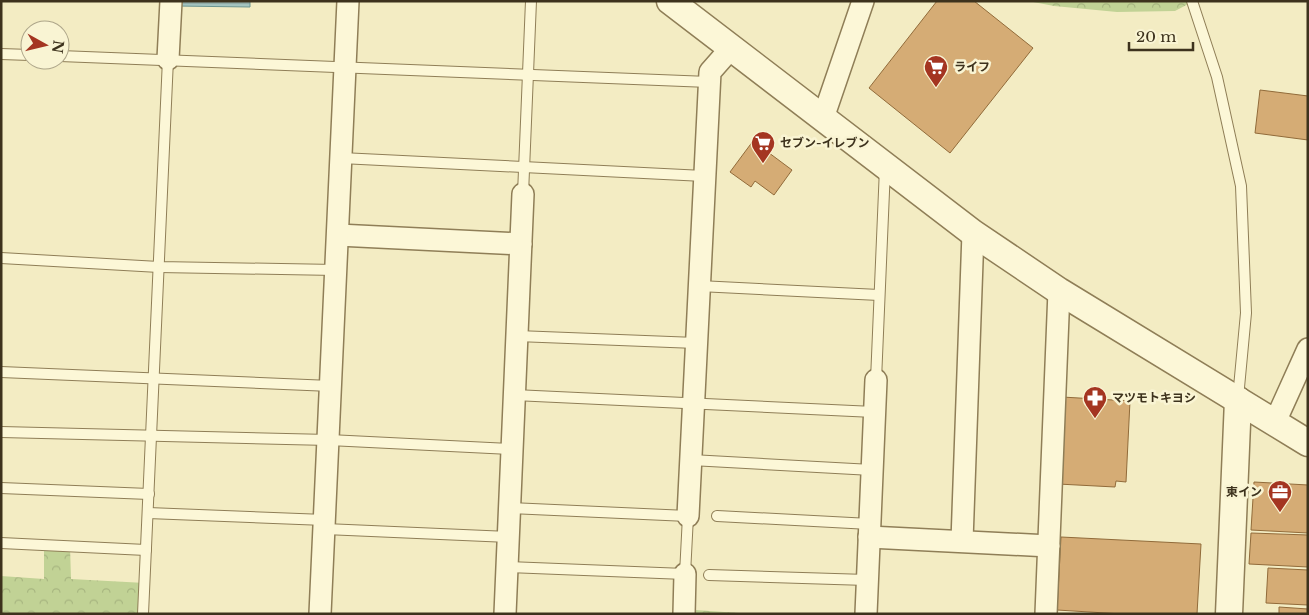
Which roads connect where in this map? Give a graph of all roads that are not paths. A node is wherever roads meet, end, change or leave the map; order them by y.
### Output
1 (171, 1) edge
2 (348, 1) edge
3 (531, 1) edge
4 (670, 1) edge
5 (863, 1) edge
6 (1192, 1) edge
7 (732, 47) junction
8 (1, 54) edge
9 (20, 55) edge
10 (70, 56) edge
11 (168, 59) junction
12 (345, 67) junction
13 (528, 75) junction
14 (709, 82) junction
15 (823, 118) junction
16 (341, 158) junction
17 (524, 166) junction
18 (885, 167) junction
19 (704, 176) junction
20 (523, 194) joint
21 (973, 233) junction
22 (338, 235) junction
23 (521, 244) junction
24 (1, 258) edge
25 (159, 267) junction
26 (336, 270) junction
27 (699, 286) junction
28 (1059, 291) junction
29 (879, 294) junction
30 (517, 336) junction
31 (696, 343) junction
32 (1308, 349) edge
33 (1, 372) edge
34 (154, 379) junction
35 (876, 380) joint
36 (331, 386) junction
37 (514, 395) junction
38 (1238, 400) junction
39 (693, 402) junction
40 (874, 412) junction
41 (1275, 422) junction
42 (1, 432) edge
43 (151, 436) junction
44 (329, 440) junction
45 (1308, 443) edge
46 (512, 449) junction
47 (691, 460) junction
48 (872, 470) junction
49 (1, 488) edge
50 (149, 494) junction
51 (510, 508) junction
52 (148, 512) junction
53 (688, 516) junction
54 (717, 516) dead end
55 (325, 524) junction
56 (869, 531) junction
57 (509, 537) junction
58 (962, 541) junction
59 (1, 543) edge
60 (1049, 546) junction
61 (146, 550) junction
62 (508, 567) junction
63 (686, 574) junction
64 (709, 575) dead end
65 (867, 580) junction
66 (143, 614) edge
67 (320, 614) edge
68 (506, 614) edge
69 (684, 614) edge
70 (866, 614) edge
71 (1046, 614) edge
72 (1229, 614) edge

1 - 11 street
2 - 12 street
3 - 13 lane
4 - 7 street
5 - 15 street
6 - 38 lane
7 - 14 street
7 - 15 street
8 - 9 lane
10 - 11 lane
11 - 12 lane
11 - 25 lane
12 - 13 lane
12 - 16 street
13 - 14 lane
13 - 17 lane
14 - 19 street
15 - 18 street
16 - 17 lane
16 - 22 street
17 - 19 lane
17 - 20 lane
18 - 21 street
18 - 29 lane
19 - 27 street
20 - 23 street
21 - 28 street
21 - 58 street
22 - 23 street
22 - 26 street
23 - 30 street
24 - 25 lane
25 - 26 lane
25 - 34 lane
26 - 36 street
27 - 29 lane
27 - 31 street
28 - 38 street
28 - 60 street
29 - 35 lane
30 - 31 lane
30 - 37 street
31 - 39 street
32 - 41 street
33 - 34 lane
34 - 36 lane
34 - 43 lane
35 - 40 street
36 - 44 street
37 - 39 lane
37 - 46 street
38 - 41 street
38 - 72 street
39 - 40 lane
39 - 47 street
40 - 48 street
41 - 45 street
42 - 43 lane
43 - 44 lane
43 - 50 lane
44 - 46 lane
44 - 55 street
46 - 51 street
47 - 48 lane
47 - 53 street
48 - 56 street
49 - 50 lane
50 - 52 lane
51 - 53 lane
51 - 57 street
52 - 55 lane
52 - 61 lane
53 - 63 lane
54 - 56 lane
55 - 57 lane
55 - 67 street
56 - 58 street
56 - 65 street
57 - 62 street
58 - 60 street
59 - 61 lane
60 - 71 street
61 - 66 lane
62 - 63 lane
62 - 68 street
63 - 69 street
64 - 65 lane
65 - 70 street

